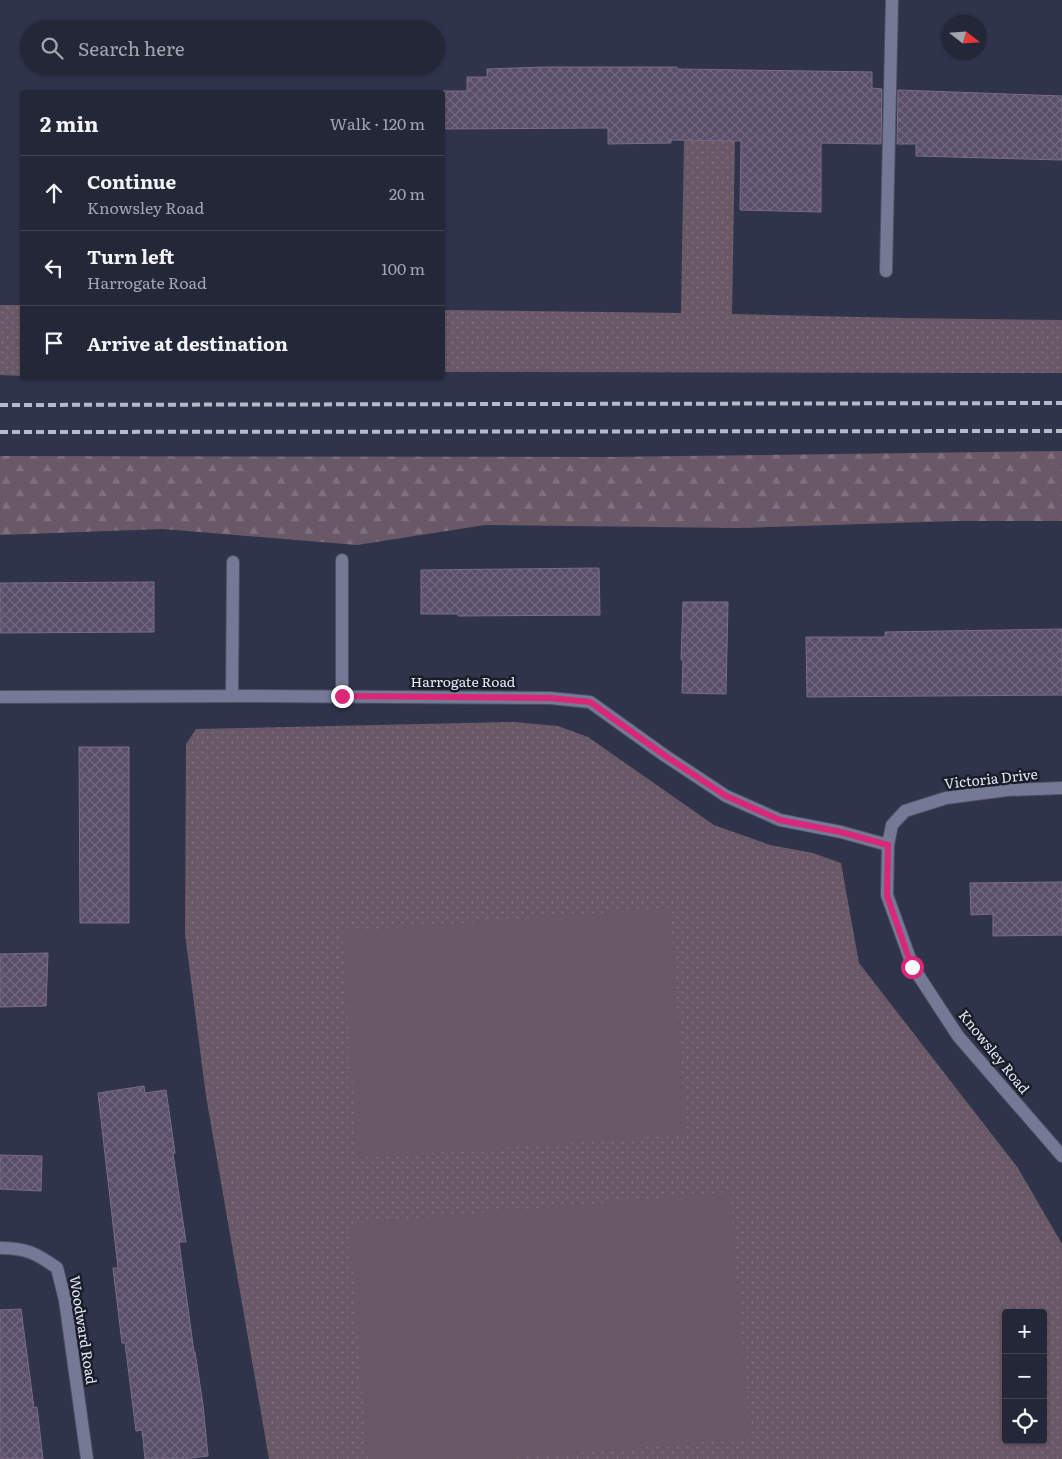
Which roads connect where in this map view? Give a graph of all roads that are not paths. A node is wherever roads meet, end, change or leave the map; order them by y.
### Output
1 (892, 0) edge
2 (886, 271) dead end
3 (342, 560) dead end
4 (233, 562) dead end
5 (232, 696) junction
6 (342, 696) junction
7 (0, 697) edge
8 (1062, 788) edge
9 (888, 845) junction
10 (1062, 1156) edge
11 (0, 1248) edge
12 (87, 1459) edge

1 - 2 street
3 - 6 street
4 - 5 street
5 - 6 street, Harrogate Road
5 - 7 street, Harrogate Road
6 - 9 street, Harrogate Road
8 - 9 street, Victoria Drive
9 - 10 street, Knowsley Road
11 - 12 street, Woodward Road

